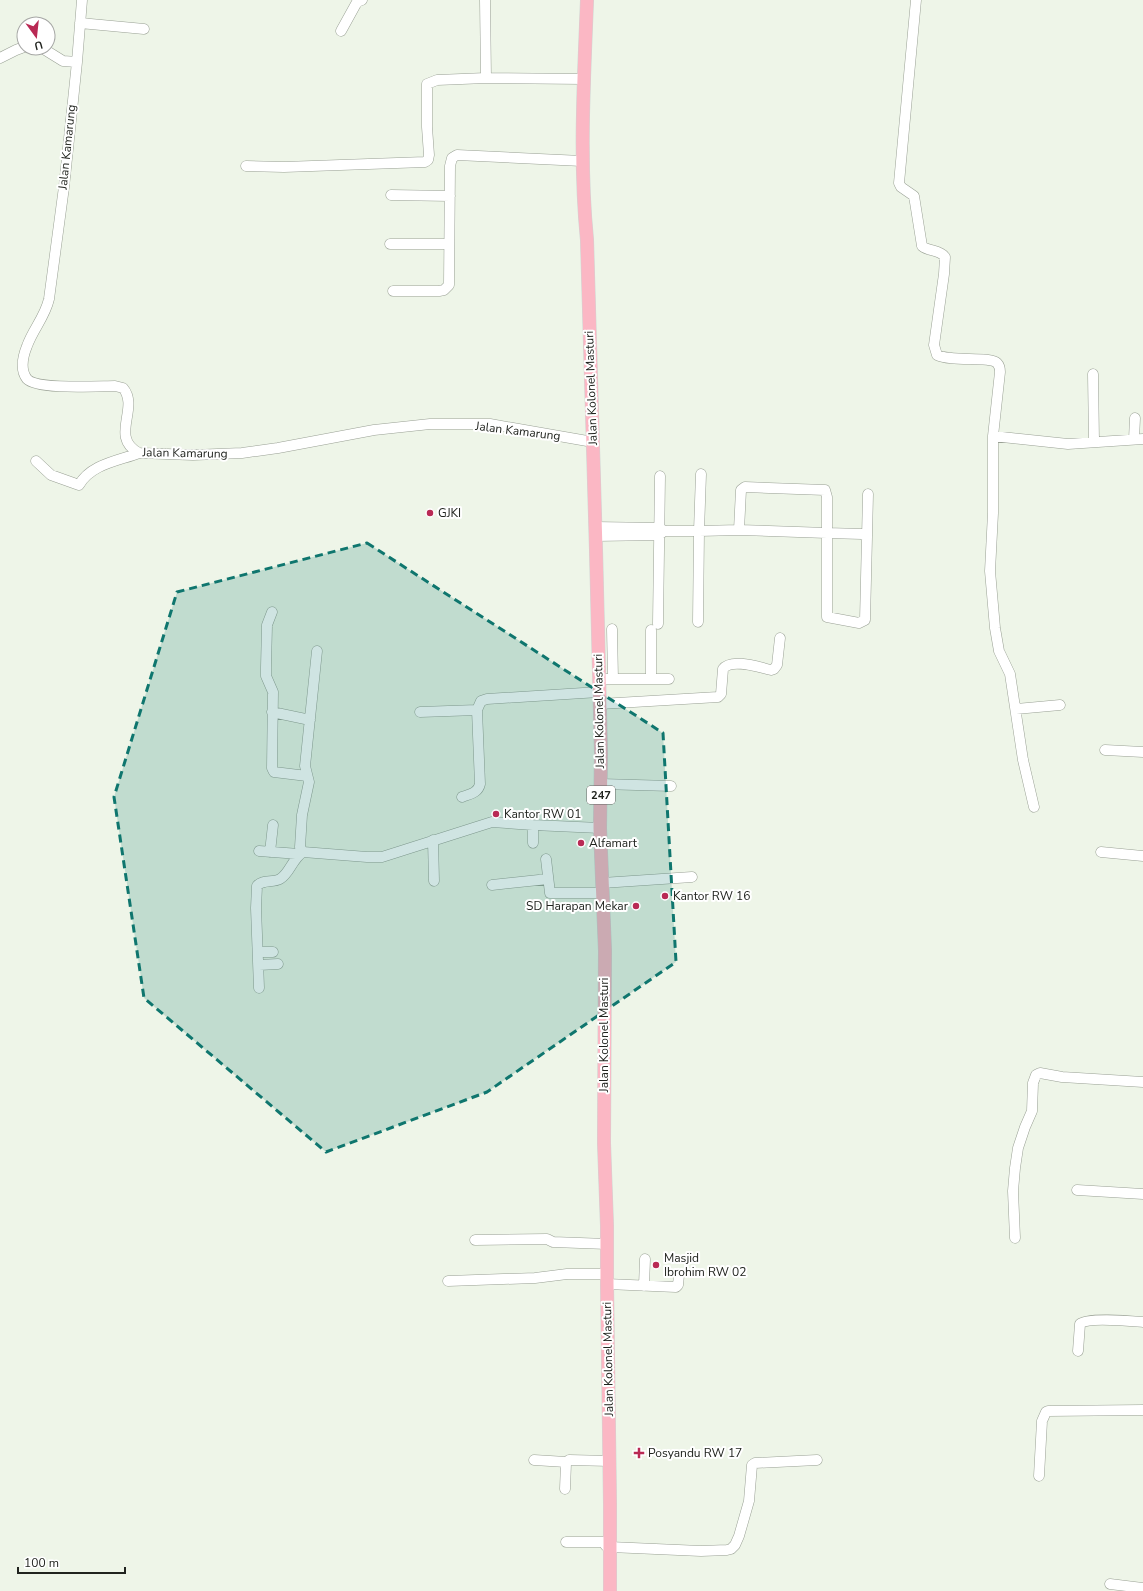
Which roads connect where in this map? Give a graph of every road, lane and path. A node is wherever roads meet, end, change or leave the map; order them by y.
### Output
1 (82, 0) edge
2 (362, 0) edge
3 (485, 0) edge
4 (586, 0) edge
5 (916, 0) edge
6 (80, 23) junction
7 (144, 29) dead end
8 (340, 31) dead end
9 (16, 50) edge
10 (55, 56) edge
11 (0, 58) edge
12 (77, 62) junction
13 (486, 78) junction
14 (584, 79) junction
15 (582, 162) junction
16 (246, 166) dead end
17 (391, 195) dead end
18 (450, 196) junction
19 (390, 244) dead end
20 (448, 244) junction
21 (393, 291) dead end
22 (1093, 374) dead end
23 (1135, 418) dead end
24 (993, 436) junction
25 (1138, 439) edge
26 (593, 442) junction
27 (1094, 442) junction
28 (139, 453) junction
29 (36, 461) dead end
30 (701, 474) dead end
31 (660, 476) dead end
32 (868, 494) dead end
33 (739, 530) junction
34 (661, 531) junction
35 (700, 531) junction
36 (595, 532) junction
37 (827, 532) junction
38 (867, 537) junction
39 (272, 612) dead end
40 (698, 622) dead end
41 (612, 629) dead end
42 (780, 638) dead end
43 (317, 651) dead end
44 (599, 675) junction
45 (613, 675) junction
46 (651, 679) junction
47 (669, 679) dead end
48 (599, 698) junction
49 (1060, 706) dead end
50 (1016, 708) junction
51 (477, 710) junction
52 (272, 712) junction
53 (420, 712) dead end
54 (310, 720) junction
55 (1105, 750) dead end
56 (1143, 752) edge
57 (307, 776) junction
58 (601, 784) junction
59 (671, 786) dead end
60 (462, 797) dead end
61 (1034, 807) dead end
62 (273, 825) dead end
63 (533, 826) junction
64 (600, 828) junction
65 (433, 840) junction
66 (533, 843) dead end
67 (1100, 852) dead end
68 (301, 853) junction
69 (1143, 856) edge
70 (546, 858) dead end
71 (692, 877) dead end
72 (548, 879) junction
73 (434, 881) dead end
74 (492, 884) dead end
75 (602, 888) junction
76 (258, 952) junction
77 (273, 952) dead end
78 (278, 964) dead end
79 (259, 965) junction
80 (260, 988) dead end
81 (1143, 1082) edge
82 (1077, 1190) dead end
83 (1143, 1194) edge
84 (1014, 1238) dead end
85 (474, 1240) dead end
86 (607, 1244) junction
87 (644, 1259) dead end
88 (679, 1275) dead end
89 (607, 1279) junction
90 (448, 1281) dead end
91 (644, 1286) junction
92 (1143, 1322) edge
93 (1078, 1351) dead end
94 (1143, 1410) edge
95 (534, 1460) dead end
96 (817, 1460) dead end
97 (610, 1461) junction
98 (566, 1462) junction
99 (1039, 1476) dead end
100 (564, 1489) dead end
101 (566, 1542) dead end
102 (610, 1547) junction
103 (1110, 1584) dead end
104 (1143, 1588) edge
105 (610, 1591) edge

1 - 6 street, Jalan Kamarung
2 - 8 street
3 - 13 street
4 - 14 main road, Jalan Kolonel Masturi / 247
5 - 24 street
6 - 7 street
6 - 12 street, Jalan Kamarung
9 - 11 street
10 - 12 street
12 - 28 street, Jalan Kamarung
13 - 14 street
13 - 16 street
14 - 15 main road, Jalan Kolonel Masturi / 247
15 - 18 street
15 - 26 main road, Jalan Kolonel Masturi / 247
17 - 18 street
18 - 20 street
19 - 20 street
20 - 21 street
22 - 27 street
23 - 25 street
24 - 27 street
24 - 50 street
25 - 27 street
26 - 28 street, Jalan Kamarung
26 - 36 main road, Jalan Kolonel Masturi / 247
28 - 29 street
30 - 35 street
31 - 34 street
32 - 38 street
33 - 35 street
33 - 37 street
33 - 37 street
34 - 35 street
34 - 36 street
34 - 46 street
35 - 40 street
36 - 44 main road, Jalan Kolonel Masturi / 247
37 - 38 street
37 - 38 street
39 - 52 street
41 - 45 street
42 - 48 street
43 - 54 street
44 - 45 street
44 - 48 main road, Jalan Kolonel Masturi / 247
45 - 46 street
46 - 47 street
48 - 51 street
48 - 58 main road, Jalan Kolonel Masturi / 247
49 - 50 street
50 - 61 street
51 - 53 street
51 - 60 street
52 - 54 street
52 - 57 street
54 - 57 street
55 - 56 street
57 - 68 street
58 - 59 street
58 - 64 main road, Jalan Kolonel Masturi / 247
62 - 68 street
63 - 64 street
63 - 65 street
63 - 66 street
64 - 75 main road, Jalan Kolonel Masturi / 247
65 - 68 street
65 - 73 street
67 - 69 street
68 - 76 street
70 - 72 street
71 - 75 street
72 - 74 street
72 - 75 street
75 - 86 main road, Jalan Kolonel Masturi / 247
76 - 77 street
76 - 79 street
78 - 79 street
79 - 80 street
81 - 84 street
82 - 83 street
85 - 86 street
86 - 89 main road, Jalan Kolonel Masturi / 247
87 - 91 street
88 - 91 street
89 - 90 street
89 - 91 street
89 - 97 main road, Jalan Kolonel Masturi / 247
92 - 93 street
94 - 99 street
95 - 98 street
96 - 102 street
97 - 98 street
97 - 102 main road, Jalan Kolonel Masturi / 247
98 - 100 street
101 - 102 street
102 - 105 main road, Jalan Kolonel Masturi / 247
103 - 104 street

